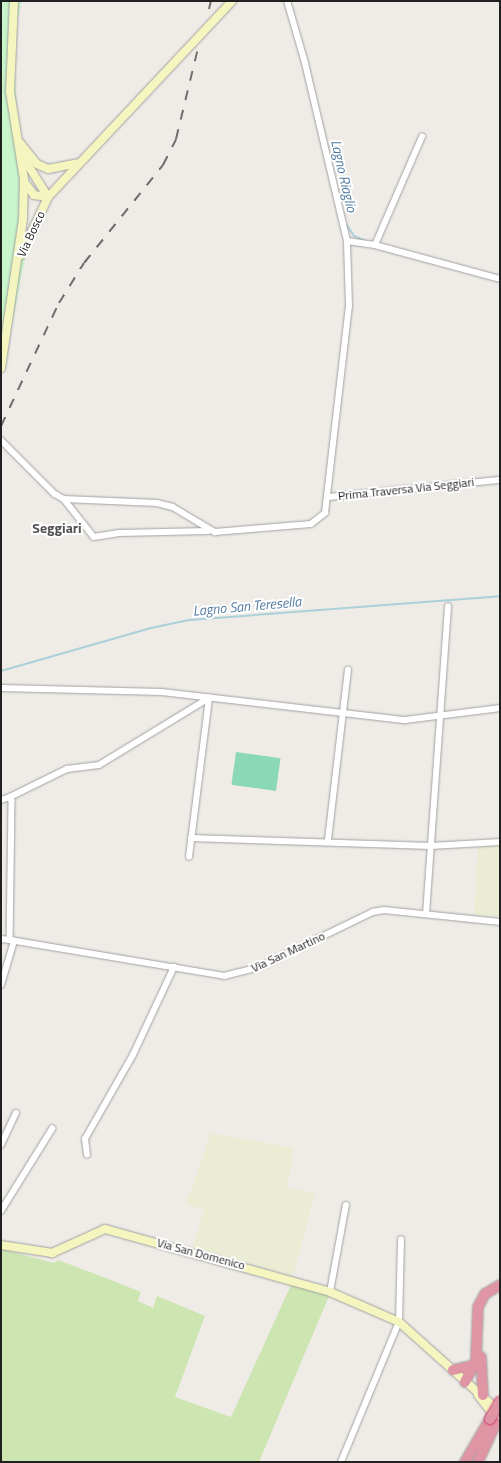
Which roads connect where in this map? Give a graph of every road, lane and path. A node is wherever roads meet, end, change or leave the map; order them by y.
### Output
1 (14, 1) edge
2 (18, 1) edge
3 (232, 1) edge
4 (286, 1) edge
5 (14, 15) junction
6 (16, 137) junction
7 (422, 137) dead end
8 (21, 154) junction
9 (80, 162) junction
10 (24, 178) junction
11 (48, 198) junction
12 (347, 241) junction
13 (375, 245) junction
14 (18, 264) junction
15 (500, 279) edge
16 (1, 368) edge
17 (1, 440) edge
18 (500, 480) edge
19 (329, 497) junction
20 (64, 499) junction
21 (208, 531) junction
22 (448, 608) dead end
23 (348, 670) dead end
24 (1, 688) edge
25 (209, 698) junction
26 (500, 708) edge
27 (342, 715) junction
28 (440, 715) junction
29 (10, 797) junction
30 (1, 800) edge
31 (191, 838) junction
32 (328, 840) junction
33 (500, 842) edge
34 (431, 846) junction
35 (189, 857) dead end
36 (426, 914) junction
37 (500, 922) edge
38 (1, 939) edge
39 (12, 940) junction
40 (174, 967) junction
41 (1, 986) edge
42 (16, 1113) dead end
43 (52, 1129) dead end
44 (1, 1145) edge
45 (87, 1155) dead end
46 (346, 1205) dead end
47 (1, 1211) edge
48 (401, 1240) dead end
49 (1, 1245) edge
50 (500, 1285) edge
51 (330, 1292) junction
52 (399, 1322) junction
53 (477, 1367) junction
54 (453, 1370) junction
55 (466, 1384) junction
56 (479, 1397) junction
57 (500, 1402) edge
58 (500, 1411) edge
59 (496, 1420) edge
60 (341, 1462) edge
61 (465, 1462) edge
62 (472, 1462) edge
63 (478, 1462) edge

1 - 5 main road, Via Bosco
2 - 5 main road, Via Bosco
3 - 9 main road
4 - 12 street
5 - 6 main road, Via Bosco
6 - 8 main road, Via Bosco
6 - 9 main road
7 - 13 street
8 - 10 main road, Via Bosco
8 - 11 main road, Via Bosco
9 - 11 main road
10 - 11 main road
10 - 14 main road, Via Bosco
11 - 14 main road, Via Bosco
12 - 13 street
12 - 19 street
13 - 15 street
14 - 16 main road, Via Bosco
17 - 20 street
18 - 19 street, Prima Traversa Via Seggiari
19 - 21 street, Prima Traversa Via Seggiari
20 - 21 street
20 - 21 street, Prima Traversa Via Seggiari
22 - 28 street
23 - 27 street
24 - 25 street
25 - 27 street
25 - 29 street
25 - 31 street
26 - 28 street
27 - 28 street
27 - 32 street
28 - 34 street
29 - 30 street
29 - 39 street
31 - 32 street
31 - 35 street
32 - 34 street
33 - 34 street
34 - 36 street
36 - 37 street, Via San Martino
36 - 40 street, Via San Martino
38 - 39 street, Via San Martino
39 - 40 street, Via San Martino
39 - 41 street
40 - 45 street
42 - 44 street
43 - 47 street
46 - 51 street
48 - 52 street
49 - 51 main road, Via San Domenico
50 - 53 highway
51 - 52 main road, Via San Domenico
52 - 54 main road, Via San Domenico
52 - 60 street
53 - 54 highway
53 - 55 highway
53 - 56 highway
54 - 55 main road, Via San Domenico
55 - 56 main road, Via San Domenico
56 - 58 main road, Via San Domenico
56 - 59 main road, Via San Domenico
57 - 59 highway, bridge
59 - 61 highway
59 - 62 highway
59 - 63 highway

